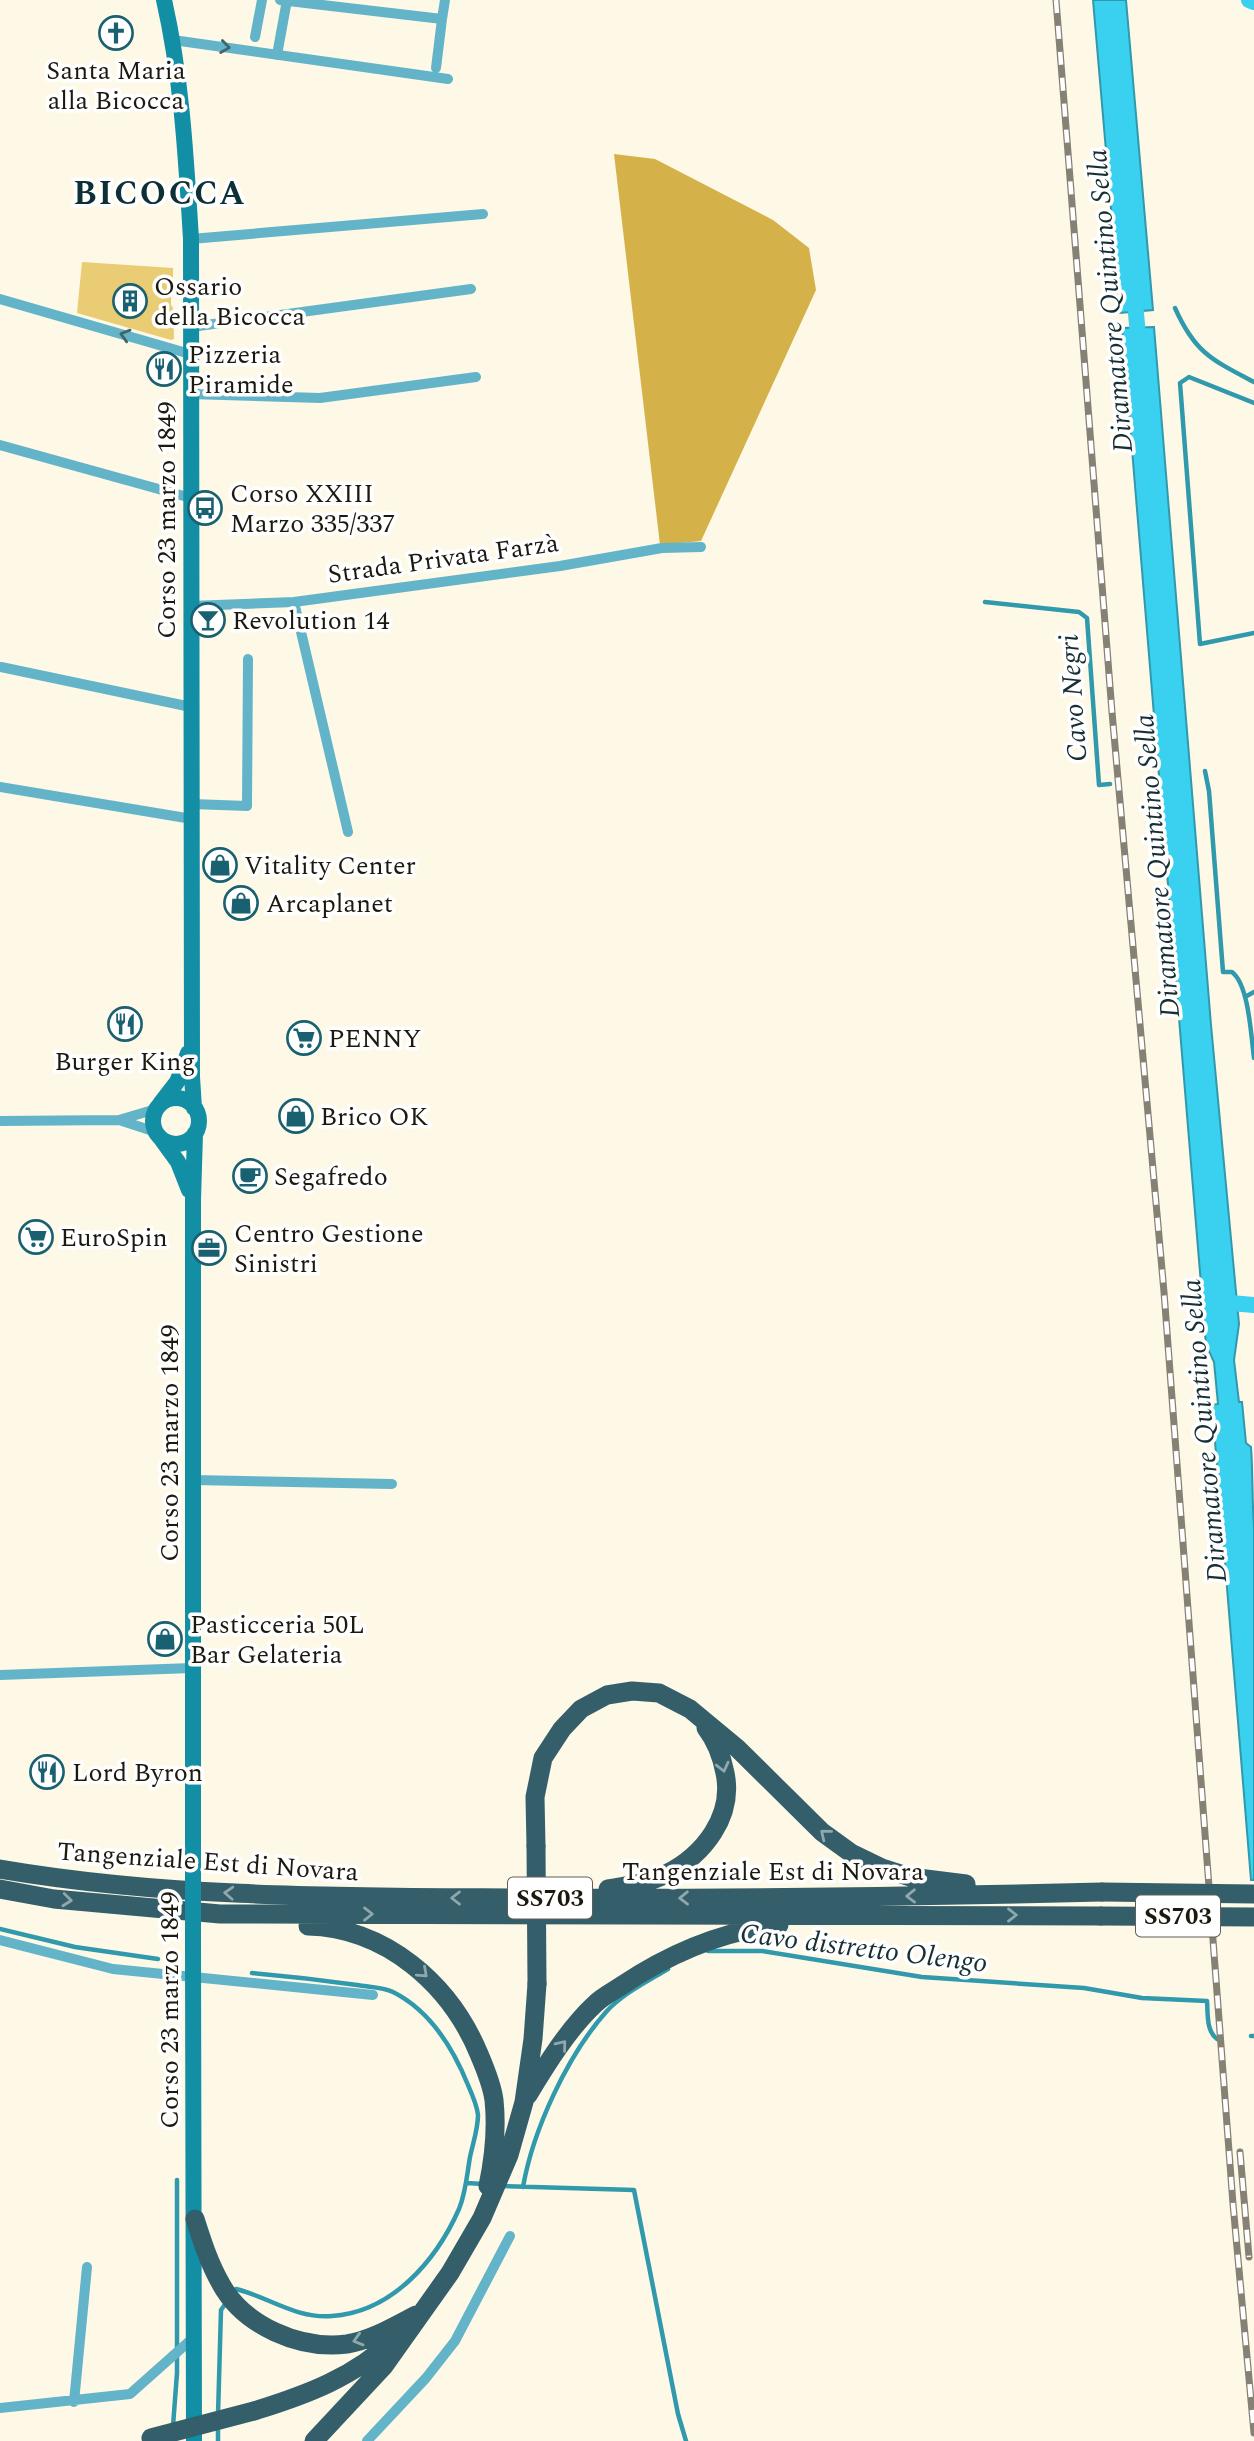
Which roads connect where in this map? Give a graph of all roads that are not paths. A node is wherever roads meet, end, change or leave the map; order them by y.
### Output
1 (164, 0) edge
2 (262, 0) edge
3 (284, 0) edge
4 (445, 0) edge
5 (442, 19) junction
6 (255, 37) dead end
7 (173, 40) junction
8 (277, 55) junction
9 (436, 68) dead end
10 (448, 79) dead end
11 (483, 214) dead end
12 (191, 239) junction
13 (471, 289) dead end
14 (0, 299) edge
15 (191, 327) junction
16 (190, 354) junction
17 (476, 377) dead end
18 (190, 394) junction
19 (0, 445) edge
20 (191, 498) junction
21 (701, 547) dead end
22 (294, 602) junction
23 (191, 606) junction
24 (248, 659) dead end
25 (1, 667) edge
26 (191, 707) junction
27 (0, 787) edge
28 (192, 811) junction
29 (348, 832) dead end
30 (192, 1042) junction
31 (158, 1107) junction
32 (194, 1108) junction
33 (119, 1120) junction
34 (0, 1121) edge
35 (157, 1133) junction
36 (195, 1133) junction
37 (192, 1200) junction
38 (193, 1480) junction
39 (392, 1484) dead end
40 (192, 1668) junction
41 (0, 1675) edge
42 (690, 1709) junction
43 (0, 1868) edge
44 (0, 1889) edge
45 (1102, 1892) junction
46 (1254, 1894) edge
47 (549, 1898) junction
48 (220, 1914) junction
49 (883, 1914) junction
50 (1254, 1917) edge
51 (0, 1940) edge
52 (193, 1977) junction
53 (373, 1995) dead end
54 (524, 2102) junction
55 (493, 2184) junction
56 (195, 2219) junction
57 (510, 2236) dead end
58 (87, 2267) dead end
59 (421, 2312) junction
60 (187, 2343) junction
61 (74, 2402) junction
62 (0, 2407) edge
63 (145, 2440) edge
64 (194, 2441) edge
65 (314, 2441) edge
66 (367, 2441) edge

1 - 7 main road, Corso 23 marzo 1849
2 - 6 street
3 - 5 street
3 - 8 street
4 - 5 street
5 - 9 street
7 -> 8 street
7 - 12 main road, Corso 23 marzo 1849
8 - 10 street
11 - 12 street
12 - 15 main road, Corso 23 marzo 1849
13 - 15 street
16 -> 14 street
15 - 16 main road, Corso 23 marzo 1849
16 - 18 main road, Corso 23 marzo 1849
17 - 18 street
18 - 20 main road, Corso 23 marzo 1849
19 - 20 street
20 - 23 main road, Corso 23 marzo 1849
21 - 22 street, Strada Privata Farzà
22 - 23 street, Strada Privata Farzà
22 - 29 street
23 - 26 main road, Corso 23 marzo 1849
24 - 28 street
25 - 26 street
26 - 28 main road, Corso 23 marzo 1849
27 - 28 street
28 - 30 main road, Corso 23 marzo 1849
30 - 31 main road, Corso 23 marzo 1849
30 - 32 main road, Corso 23 marzo 1849
31 - 32 main road
31 - 33 street
31 - 35 main road
32 - 36 main road
33 - 34 street
33 - 35 street
35 - 36 main road
35 - 37 main road, Corso 23 marzo 1849
36 - 37 main road, Corso 23 marzo 1849
37 - 38 main road, Corso 23 marzo 1849
38 - 39 street
38 - 40 main road, Corso 23 marzo 1849
40 - 41 street
40 - 52 main road, Corso 23 marzo 1849, bridge
45 -> 42 highway, SS703
42 -> 47 highway, SS703
42 - 54 highway, SS703, bridge
47 -> 43 highway, Tangenziale Est di Novara / SS703
44 -> 48 highway, Tangenziale Est di Novara / SS703
45 - 46 highway, Tangenziale Est di Novara / SS703, bridge
45 -> 47 highway, Tangenziale Est di Novara / SS703
48 -> 49 highway, Tangenziale Est di Novara / SS703
48 -> 55 highway, SS703
49 -> 50 highway, Tangenziale Est di Novara / SS703, bridge
54 -> 49 highway, SS703
51 - 52 street
52 - 53 street
52 - 56 main road, Corso 23 marzo 1849
54 - 55 highway, SS703
55 - 59 highway, SS703
59 -> 56 highway, SS703
56 - 60 main road, Corso 23 marzo 1849
57 - 66 street
58 - 61 street
59 - 63 highway, SS703, bridge
59 - 65 highway, SS703
60 - 61 street
60 - 64 main road, Corso 23 marzo 1849
61 - 62 street

